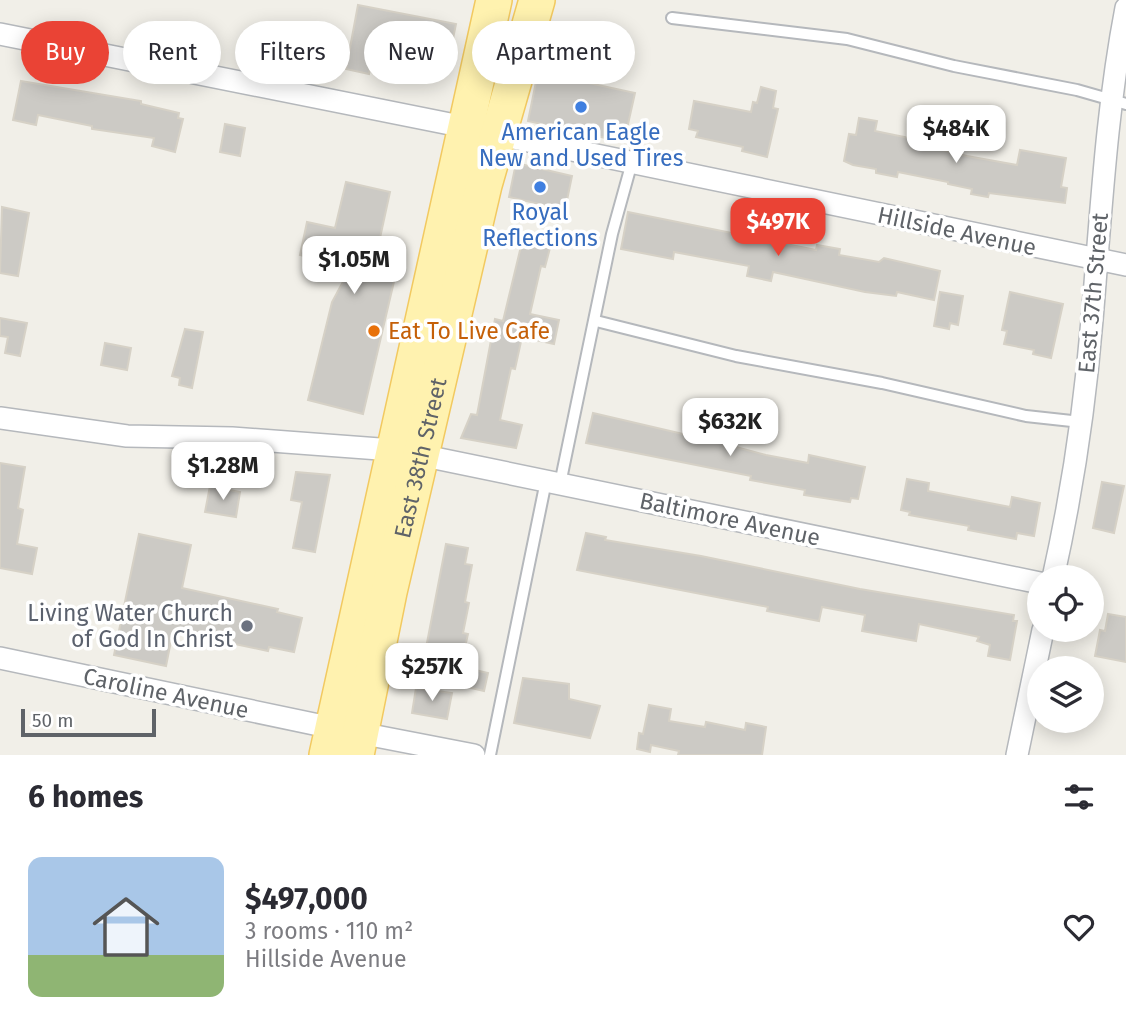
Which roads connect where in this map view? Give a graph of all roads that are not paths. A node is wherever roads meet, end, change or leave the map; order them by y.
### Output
1 (494, 0) edge
2 (537, 0) edge
3 (1126, 8) edge
4 (672, 18) dead end
5 (0, 34) edge
6 (1118, 101) edge
7 (465, 127) junction
8 (500, 135) junction
9 (632, 162) junction
10 (1096, 260) junction
11 (1126, 265) edge
12 (596, 321) junction
13 (0, 418) edge
14 (1081, 422) junction
15 (407, 453) junction
16 (553, 483) junction
17 (1055, 565) edge
18 (1027, 580) edge
19 (1041, 642) edge
20 (0, 658) edge
21 (344, 743) edge
22 (474, 755) edge
23 (490, 755) edge
24 (1017, 755) edge

1 - 7 main road, East 38th Street
2 - 8 main road, East 38th Street
3 - 6 street, East 37th Street
4 - 6 lane
5 - 7 street
6 - 10 street, East 37th Street
7 - 15 main road, East 38th Street
8 - 9 street, Hillside Avenue
8 - 15 main road, East 38th Street
9 - 10 street, Hillside Avenue
9 - 12 lane
10 - 11 street, Hillside Avenue
10 - 14 street, East 37th Street
12 - 14 lane
12 - 16 lane
13 - 15 street, Baltimore Avenue
14 - 17 street, East 37th Street
15 - 16 street, Baltimore Avenue
15 - 21 main road, East 38th Street
16 - 18 street, Baltimore Avenue
16 - 23 lane
19 - 24 street
20 - 21 street, Caroline Avenue
21 - 22 street, Caroline Avenue

